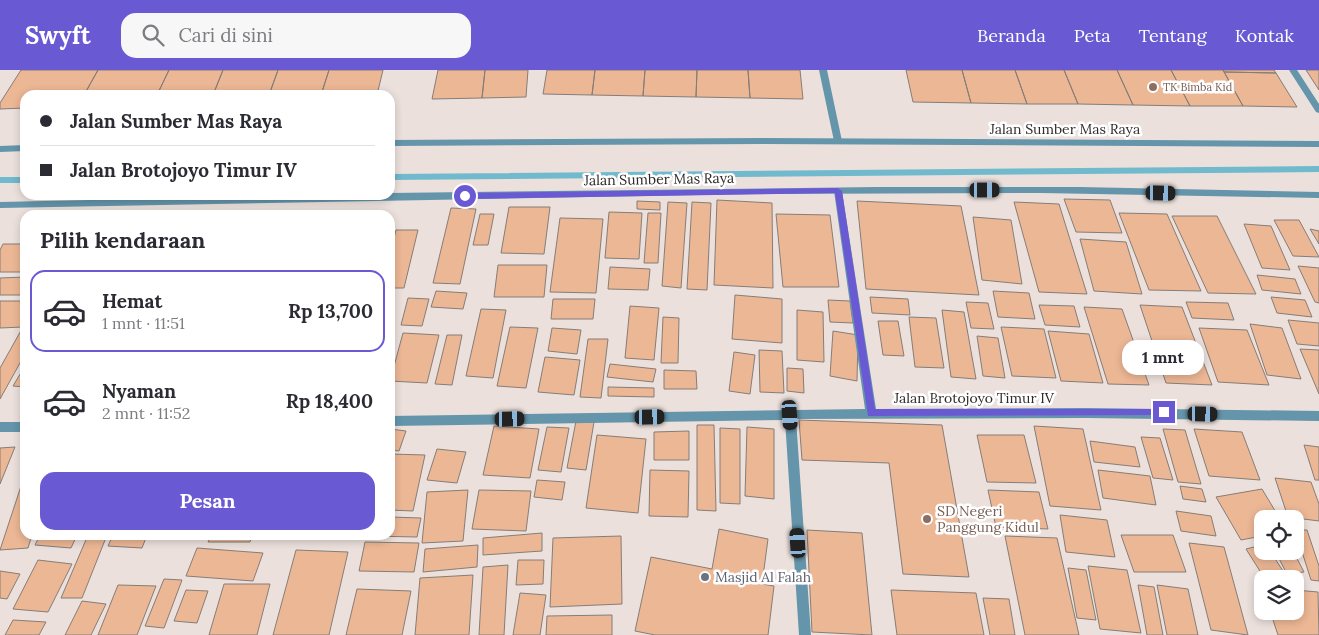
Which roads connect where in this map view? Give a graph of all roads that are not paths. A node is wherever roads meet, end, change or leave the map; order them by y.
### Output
1 (823, 70) edge
2 (1293, 70) edge
3 (1319, 110) edge
4 (838, 141) junction
5 (395, 143) edge
6 (1319, 144) edge
7 (20, 148) edge
8 (0, 149) edge
9 (838, 191) junction
10 (1319, 195) edge
11 (395, 197) edge
12 (234, 200) edge
13 (0, 205) edge
14 (871, 413) junction
15 (790, 415) junction
16 (1319, 416) edge
17 (395, 421) edge
18 (0, 427) edge
19 (20, 427) edge
20 (805, 635) edge

1 - 4 street
2 - 3 street
4 - 5 street, Jalan Sumber Mas Raya
4 - 6 street, Jalan Sumber Mas Raya
7 - 8 street
9 - 10 street, Jalan Sumber Mas Raya
9 - 11 street, Jalan Sumber Mas Raya
9 - 14 street
12 - 13 street, Jalan Sumber Mas Raya
14 - 15 street, Jalan Brotojoyo Timur IV
14 - 16 street, Jalan Brotojoyo Timur IV
15 - 17 street, Jalan Brotojoyo Timur IV
15 - 20 street
18 - 19 street

